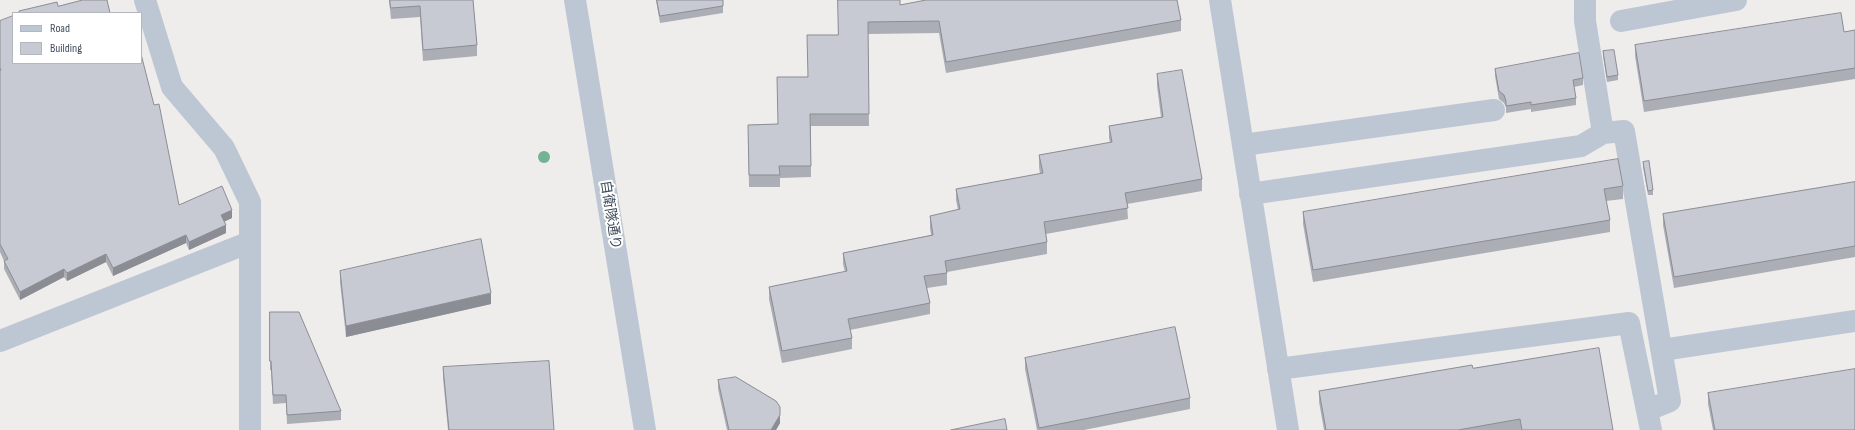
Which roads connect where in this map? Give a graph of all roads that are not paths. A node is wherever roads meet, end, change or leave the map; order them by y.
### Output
1 (145, 0) edge
2 (575, 0) edge
3 (1220, 0) edge
4 (1584, 0) edge
5 (1736, 0) edge
6 (1621, 20) dead end
7 (1494, 110) dead end
8 (1603, 133) junction
9 (1243, 145) junction
10 (1250, 194) junction
11 (250, 242) junction
12 (1855, 321) edge
13 (0, 341) edge
14 (1662, 350) junction
15 (1278, 370) junction
16 (1650, 420) edge
17 (250, 430) edge
18 (645, 430) edge
19 (1288, 430) edge

1 - 11 street
2 - 18 street, 自衛隊通り
3 - 9 street
4 - 8 street
5 - 6 street
7 - 9 street
8 - 10 street
8 - 14 street
9 - 10 street
10 - 15 street
11 - 13 street
11 - 17 street
12 - 14 street
14 - 16 street
15 - 16 street
15 - 19 street

